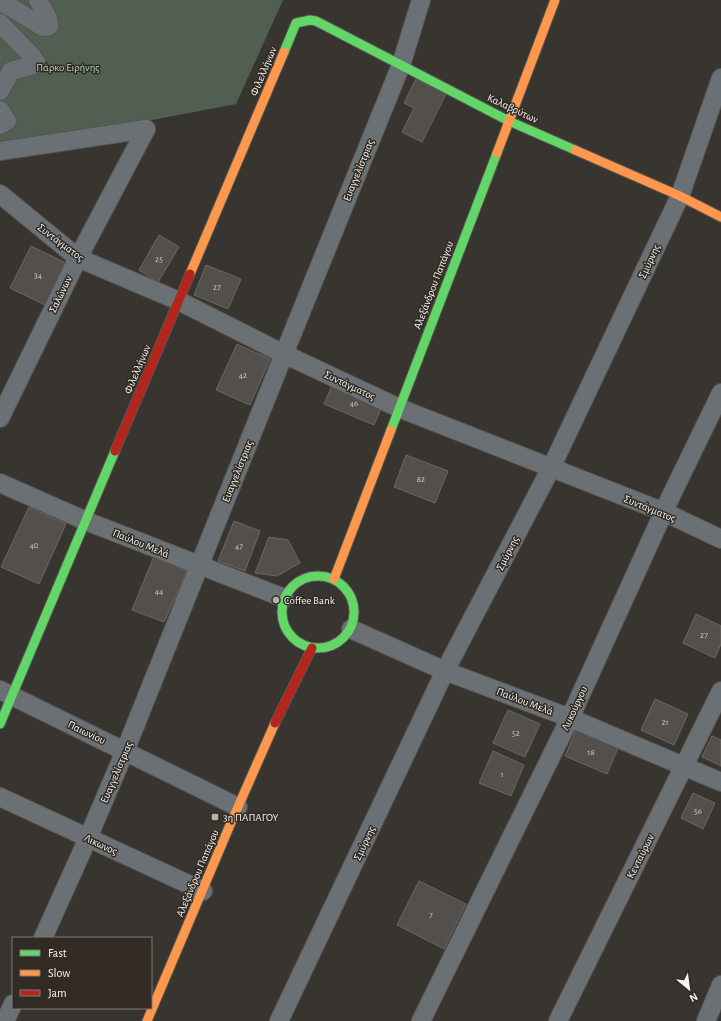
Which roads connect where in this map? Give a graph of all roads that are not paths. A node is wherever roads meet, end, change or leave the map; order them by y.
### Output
1 (38, 0) edge
2 (421, 0) edge
3 (554, 0) edge
4 (0, 2) edge
5 (0, 23) edge
6 (296, 23) joint
7 (401, 65) junction
8 (721, 78) edge
9 (0, 91) edge
10 (0, 110) edge
11 (509, 121) junction
12 (0, 125) edge
13 (0, 151) edge
14 (0, 194) edge
15 (680, 196) junction
16 (721, 217) edge
17 (78, 258) junction
18 (179, 301) junction
19 (284, 354) junction
20 (721, 392) edge
21 (399, 408) junction
22 (0, 418) edge
23 (551, 468) junction
24 (0, 482) edge
25 (664, 512) junction
26 (86, 521) junction
27 (721, 539) edge
28 (200, 566) junction
29 (334, 579) junction
30 (284, 598) junction
31 (351, 629) junction
32 (312, 648) junction
33 (445, 671) junction
34 (721, 691) edge
35 (6, 693) edge
36 (570, 718) junction
37 (0, 724) edge
38 (125, 751) junction
39 (684, 768) junction
40 (721, 782) edge
41 (0, 797) edge
42 (238, 807) junction
43 (88, 838) junction
44 (202, 891) junction
45 (43, 937) edge
46 (721, 985) edge
47 (12, 1006) edge
48 (5, 1021) edge
49 (148, 1021) edge
50 (279, 1021) edge
51 (421, 1021) edge
52 (558, 1021) edge
53 (706, 1021) edge

1 - 4 street
2 - 7 street, Ευαγγελίστριας
3 - 11 street, Αλεξάνδρου Παπάγου
5 - 9 street
6 - 7 street, Καλαβρύτων
6 - 18 street, Φιλελλήνων
7 - 11 street, Καλαβρύτων
7 - 19 street, Ευαγγελίστριας
8 - 15 street, Σμύρνης
10 - 12 street
11 - 15 street, Καλαβρύτων
11 - 21 street, Αλεξάνδρου Παπάγου
13 - 17 street, Σαλώνων
14 - 17 street, Συντάγματος
15 - 16 street, Καλαβρύτων
15 - 23 street, Σμύρνης
17 - 18 street, Συντάγματος
17 - 22 street, Σαλώνων
18 - 19 street, Συντάγματος
18 - 26 street, Φιλελλήνων
19 - 21 street, Συντάγματος
19 - 28 street, Ευαγγελίστριας
20 - 25 street, Λυκούργου
21 - 23 street, Συντάγματος
21 - 29 street, Αλεξάνδρου Παπάγου
23 - 25 street, Συντάγματος
23 - 33 street, Σμύρνης
24 - 26 street, Παύλου Μελά
25 - 27 street, Συντάγματος
25 - 36 street, Λυκούργου
26 - 28 street, Παύλου Μελά
26 - 35 street, Φιλελλήνων
28 - 30 street, Παύλου Μελά
28 - 38 street, Ευαγγελίστριας
29 - 30 street
29 - 31 street
30 - 32 street
31 - 32 street
31 - 33 street, Παύλου Μελά
32 - 42 street, Αλεξάνδρου Παπάγου
33 - 36 street, Παύλου Μελά
33 - 50 street, Σμύρνης
34 - 39 street, Κενταύρων
35 - 37 street, Φιλελλήνων
35 - 38 street, Παιωνίου
36 - 39 street, Παύλου Μελά
36 - 51 street, Λυκούργου
38 - 42 street, Παιωνίου
38 - 43 street, Ευαγγελίστριας
39 - 40 street, Παύλου Μελά
39 - 52 street, Κενταύρων
41 - 43 street, Λικωνος
42 - 44 street, Αλεξάνδρου Παπάγου
43 - 44 street, Λικωνος
43 - 45 street, Ευαγγελίστριας
44 - 49 street, Αλεξάνδρου Παπάγου
46 - 53 street
47 - 48 street

